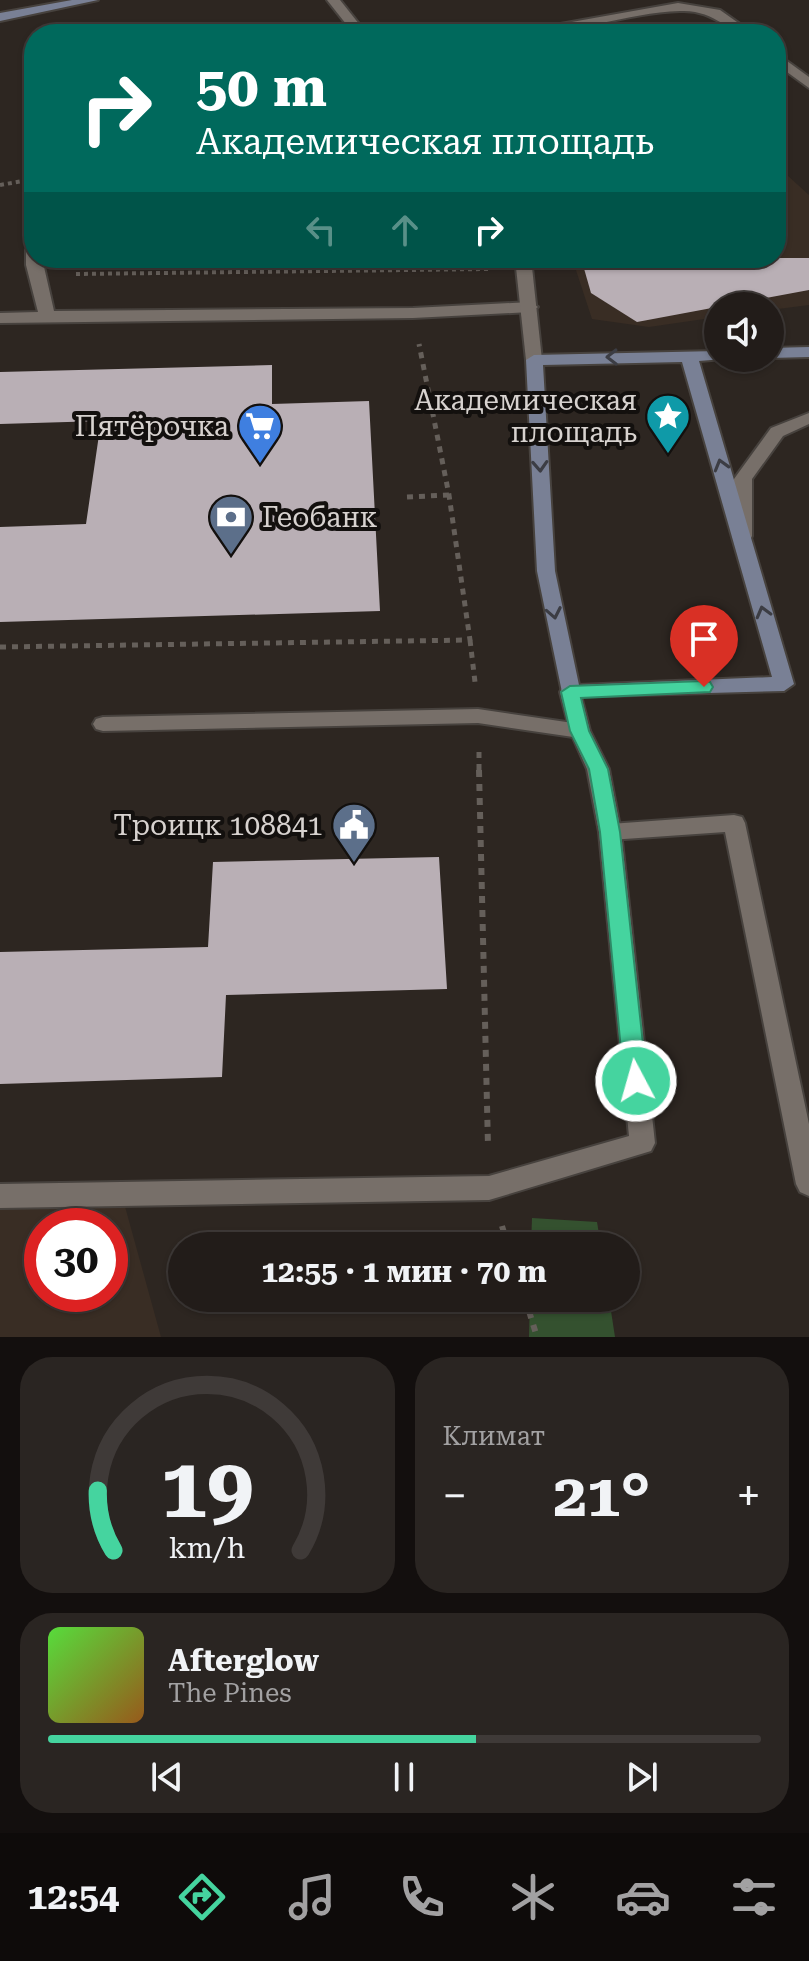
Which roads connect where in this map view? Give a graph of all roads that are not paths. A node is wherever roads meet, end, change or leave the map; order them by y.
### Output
1 (92, 0) edge
2 (333, 0) edge
3 (0, 17) edge
4 (353, 24) edge
5 (583, 24) edge
6 (736, 24) edge
7 (786, 65) edge
8 (809, 84) edge
9 (36, 268) edge
10 (525, 268) edge
11 (530, 307) junction
12 (47, 316) junction
13 (0, 318) edge
14 (809, 352) edge
15 (784, 353) edge
16 (704, 356) edge
17 (689, 357) junction
18 (534, 360) junction
19 (809, 418) edge
20 (743, 540) junction
21 (570, 692) junction
22 (103, 724) dead end
23 (580, 731) junction
24 (610, 832) junction
25 (809, 1184) edge
26 (0, 1196) edge

1 - 3 street
2 - 4 street
5 - 6 street
7 - 8 street
9 - 12 street
10 - 11 street
11 - 12 street
11 - 18 street
12 - 13 street
14 - 15 street
16 - 17 street
17 -> 18 street
20 -> 17 street
18 -> 21 street
19 - 20 street
21 -> 20 street
21 - 23 street
22 - 23 street
23 - 24 street
24 - 25 street
24 - 26 street

